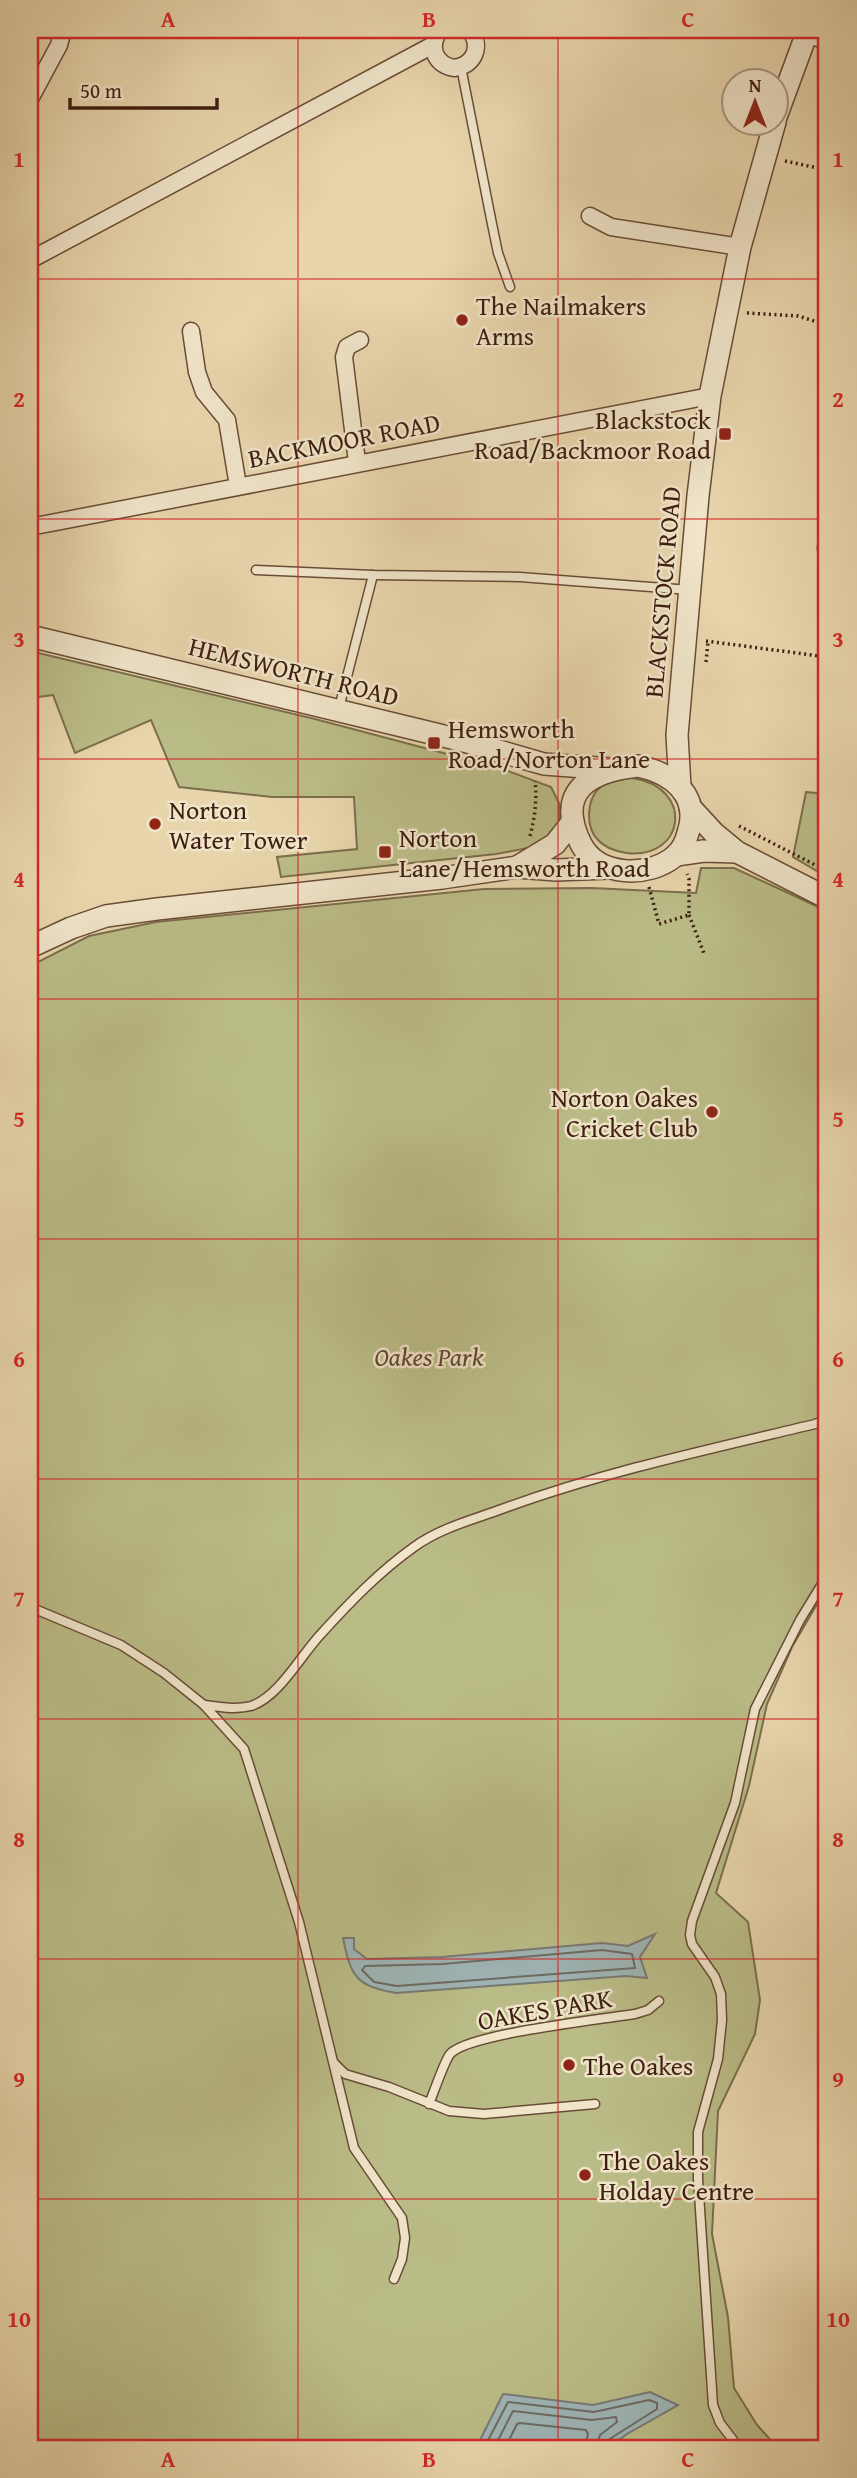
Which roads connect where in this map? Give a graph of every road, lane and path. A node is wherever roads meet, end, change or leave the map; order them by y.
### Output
1 (63, 30) edge
2 (470, 30) edge
3 (807, 32) edge
4 (436, 37) edge
5 (827, 41) edge
6 (461, 67) junction
7 (790, 79) edge
8 (30, 99) edge
9 (771, 136) edge
10 (764, 157) junction
11 (827, 170) edge
12 (590, 216) dead end
13 (740, 247) junction
14 (30, 260) edge
15 (510, 287) dead end
16 (725, 312) junction
17 (827, 325) edge
18 (191, 331) dead end
19 (360, 340) dead end
20 (710, 396) junction
21 (357, 462) junction
22 (827, 485) edge
23 (238, 486) junction
24 (30, 527) edge
25 (822, 549) dead end
26 (256, 570) dead end
27 (373, 575) junction
28 (690, 590) junction
29 (30, 636) edge
30 (687, 639) junction
31 (708, 642) junction
32 (827, 657) edge
33 (705, 667) dead end
34 (338, 710) junction
35 (677, 734) junction
36 (536, 762) junction
37 (638, 766) junction
38 (611, 769) junction
39 (680, 787) junction
40 (690, 807) junction
41 (573, 813) junction
42 (732, 823) dead end
43 (737, 852) junction
44 (676, 855) junction
45 (517, 867) junction
46 (608, 868) junction
47 (643, 869) junction
48 (827, 871) edge
49 (827, 898) edge
50 (689, 915) junction
51 (30, 947) edge
52 (705, 956) dead end
53 (827, 1419) edge
54 (827, 1576) edge
55 (30, 1607) edge
56 (204, 1706) junction
57 (659, 2001) dead end
58 (331, 2060) junction
59 (429, 2104) junction
60 (595, 2104) dead end
61 (394, 2279) dead end
62 (740, 2448) edge

1 - 8 street
2 - 6 street
3 - 5 street
3 - 7 street
4 - 6 street
4 - 14 street
6 - 15 lane
9 - 10 street, BLACKSTOCK ROAD
10 - 11 path
10 - 13 street, BLACKSTOCK ROAD
12 - 13 street
13 - 16 street, BLACKSTOCK ROAD
16 - 17 path
16 - 20 street, BLACKSTOCK ROAD
18 - 23 street
19 - 21 street
20 - 21 street, BACKMOOR ROAD
20 - 28 street, BLACKSTOCK ROAD
21 - 23 street, BACKMOOR ROAD
22 - 25 lane
23 - 24 street, BACKMOOR ROAD
26 - 27 lane
27 - 28 lane
27 - 34 lane
28 - 30 street, BLACKSTOCK ROAD
29 - 34 street, HEMSWORTH ROAD
30 - 31 path
30 - 35 street, BLACKSTOCK ROAD
31 - 32 path
31 - 33 path
34 - 36 street, HEMSWORTH ROAD
35 - 37 street, BLACKSTOCK ROAD
35 - 39 street, BLACKSTOCK ROAD
36 - 38 street, HEMSWORTH ROAD
36 - 41 street
36 - 45 path
37 - 38 street
37 - 39 street
38 - 41 street
39 - 40 street
40 - 43 street
40 - 44 street
41 - 45 street
41 - 46 street
42 - 48 path
43 - 44 street
43 - 49 street
44 - 47 street
44 - 50 path
45 - 46 street
45 - 51 street
46 - 47 street
47 - 50 path
50 - 52 path
53 - 56 lane
54 - 62 lane
55 - 56 lane
56 - 58 lane
57 - 59 lane, OAKES PARK
58 - 59 lane
58 - 61 lane
59 - 60 lane

